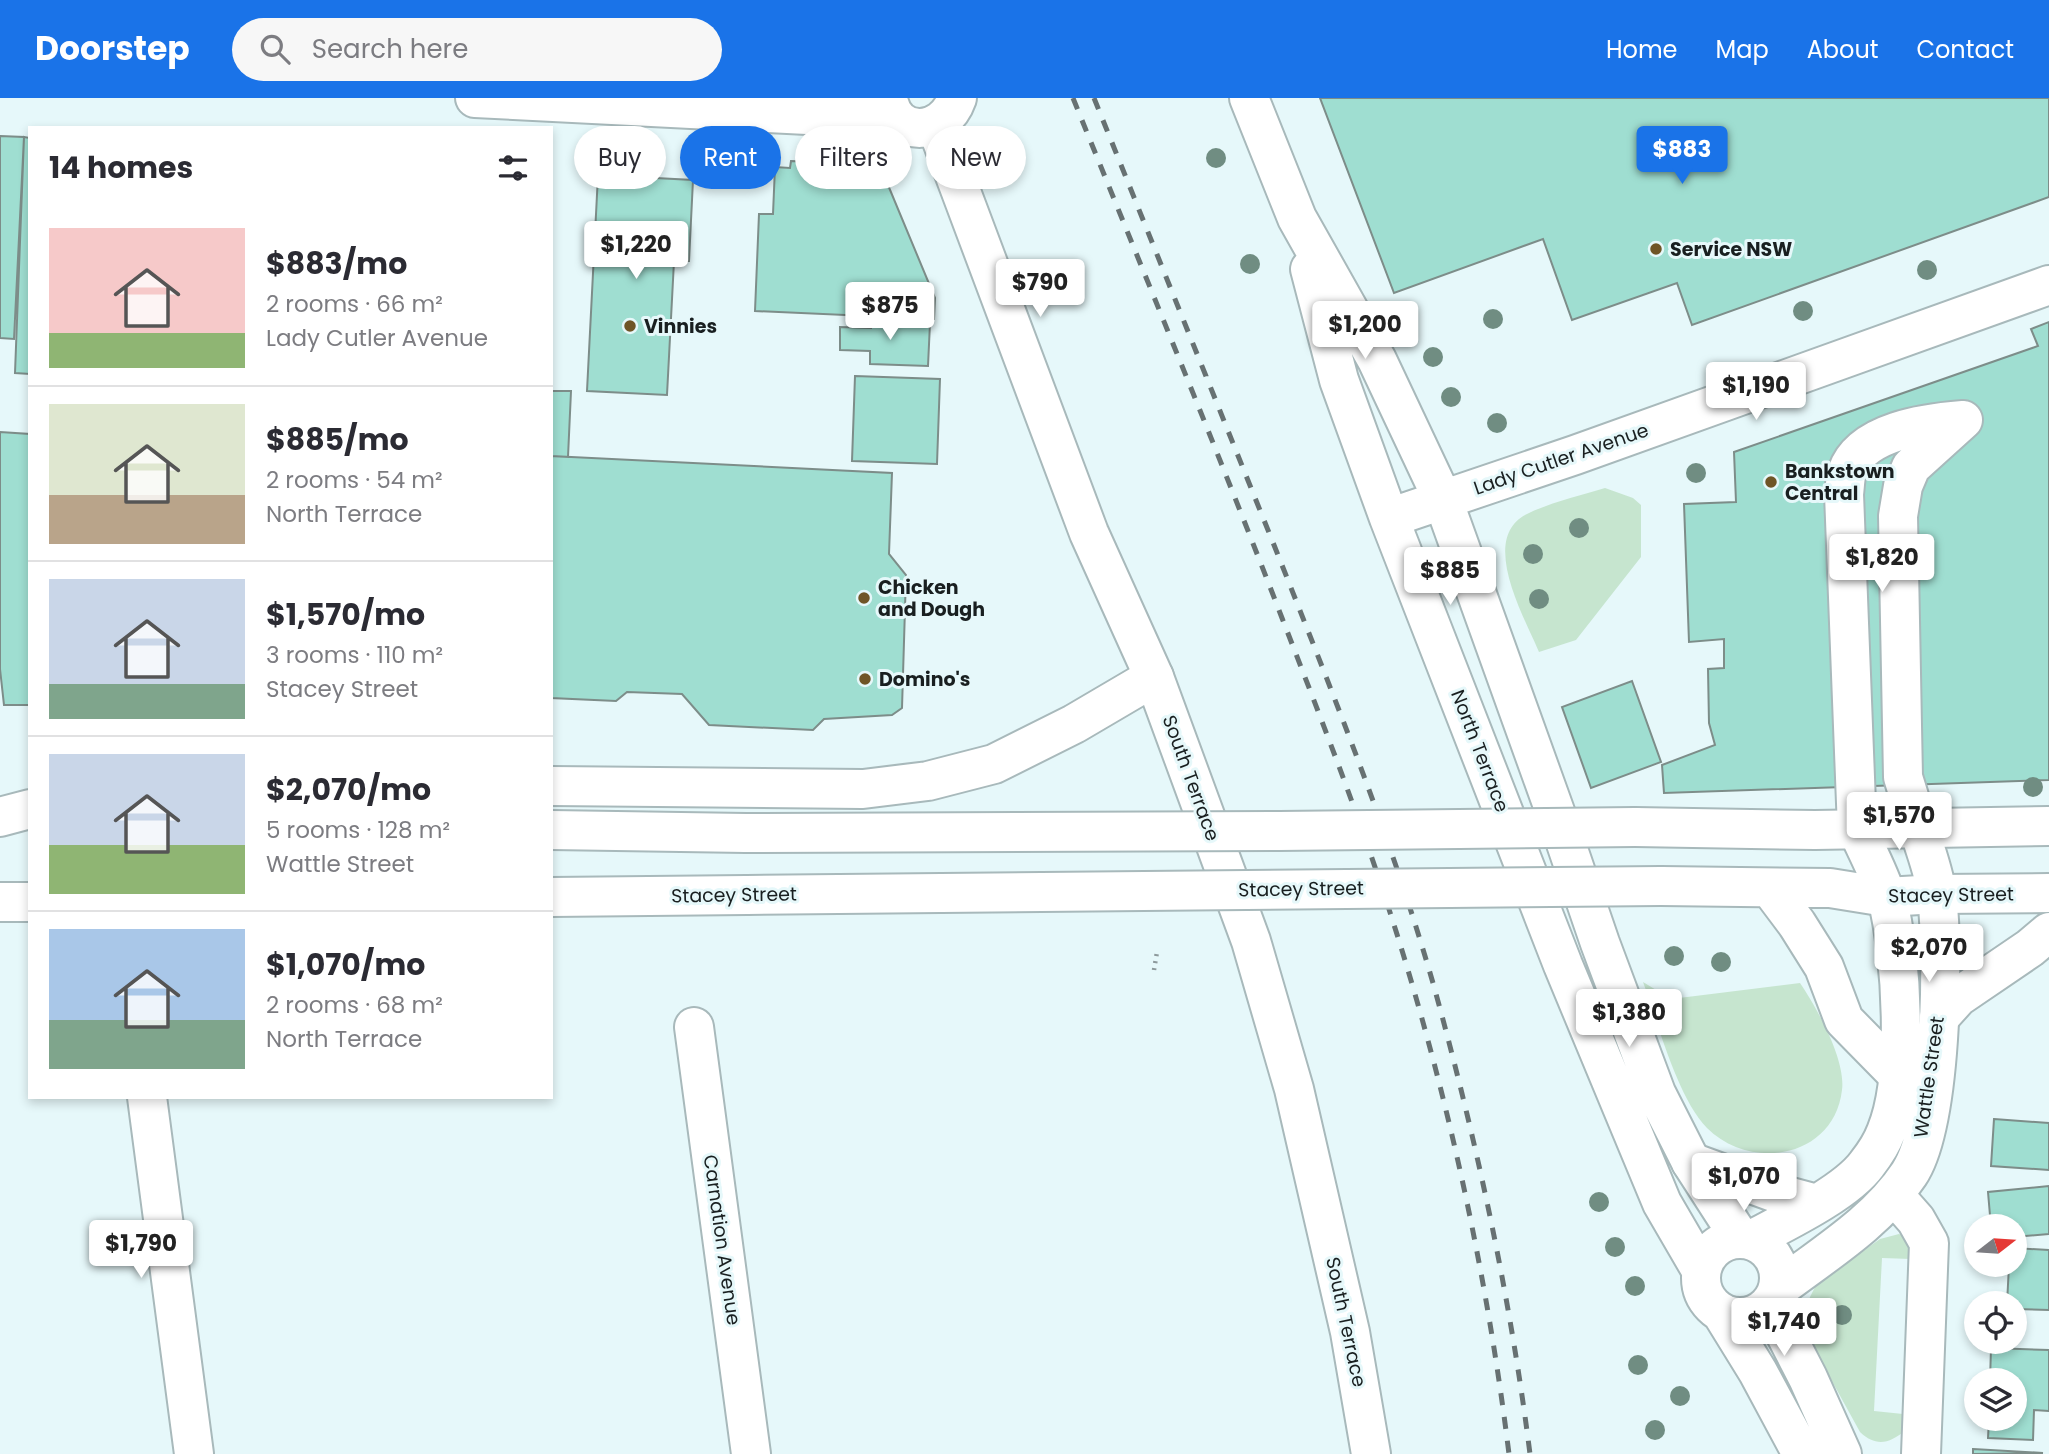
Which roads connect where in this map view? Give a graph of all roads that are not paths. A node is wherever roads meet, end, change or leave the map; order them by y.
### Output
1 (475, 98) edge
2 (1249, 98) edge
3 (889, 101) edge
4 (947, 112) edge
5 (1297, 218) junction
6 (2049, 285) edge
7 (1443, 500) junction
8 (1389, 518) junction
9 (1154, 677) junction
10 (553, 786) edge
11 (28, 810) edge
12 (0, 819) edge
13 (28, 822) edge
14 (2049, 827) edge
15 (1857, 829) junction
16 (1919, 829) junction
17 (553, 830) edge
18 (1770, 888) junction
19 (2049, 893) edge
20 (1937, 894) junction
21 (553, 897) edge
22 (1886, 897) junction
23 (0, 902) edge
24 (28, 902) edge
25 (2049, 932) edge
26 (1939, 1018) junction
27 (694, 1027) dead end
28 (1898, 1074) junction
29 (147, 1099) edge
30 (1691, 1162) junction
31 (1894, 1195) junction
32 (1817, 1204) junction
33 (1745, 1239) junction
34 (1701, 1269) junction
35 (1774, 1296) junction
36 (1721, 1312) junction
37 (1848, 1451) edge
38 (1918, 1453) edge
39 (194, 1454) edge
40 (751, 1454) edge
41 (1371, 1454) edge
42 (1802, 1454) edge

1 - 3 main road
2 - 5 main road, North Terrace
3 - 4 main road
4 - 9 main road, South Terrace
5 - 7 main road, North Terrace
5 - 8 main road, North Terrace
6 - 7 main road, Lady Cutler Avenue
7 - 8 main road, Lady Cutler Avenue
7 - 30 main road, North Terrace
8 - 34 main road, North Terrace
9 - 10 main road
9 - 41 main road, South Terrace
11 - 12 main road
12 - 13 main road
14 - 16 main road
15 - 16 main road
15 - 16 main road, Wattle Street
15 - 17 main road, bridge
15 - 22 main road, Wattle Street
16 - 20 main road, Wattle Street
18 - 21 main road, Stacey Street, bridge
18 - 22 main road, Stacey Street
18 - 28 main road
19 - 20 main road, Stacey Street
20 - 22 main road, Stacey Street
20 - 26 main road, Wattle Street
22 - 28 main road, Wattle Street
23 - 24 main road
25 - 26 main road
26 - 31 main road, Wattle Street
27 - 40 main road, Carnation Avenue
28 - 32 main road, Wattle Street
29 - 39 main road
30 - 32 main road
30 - 33 main road, North Terrace
31 - 35 main road, Wattle Street
31 - 38 main road
32 - 33 main road, Wattle Street
33 - 34 main road
33 - 35 main road
34 - 36 main road
35 - 36 main road
35 - 37 main road
36 - 42 main road

